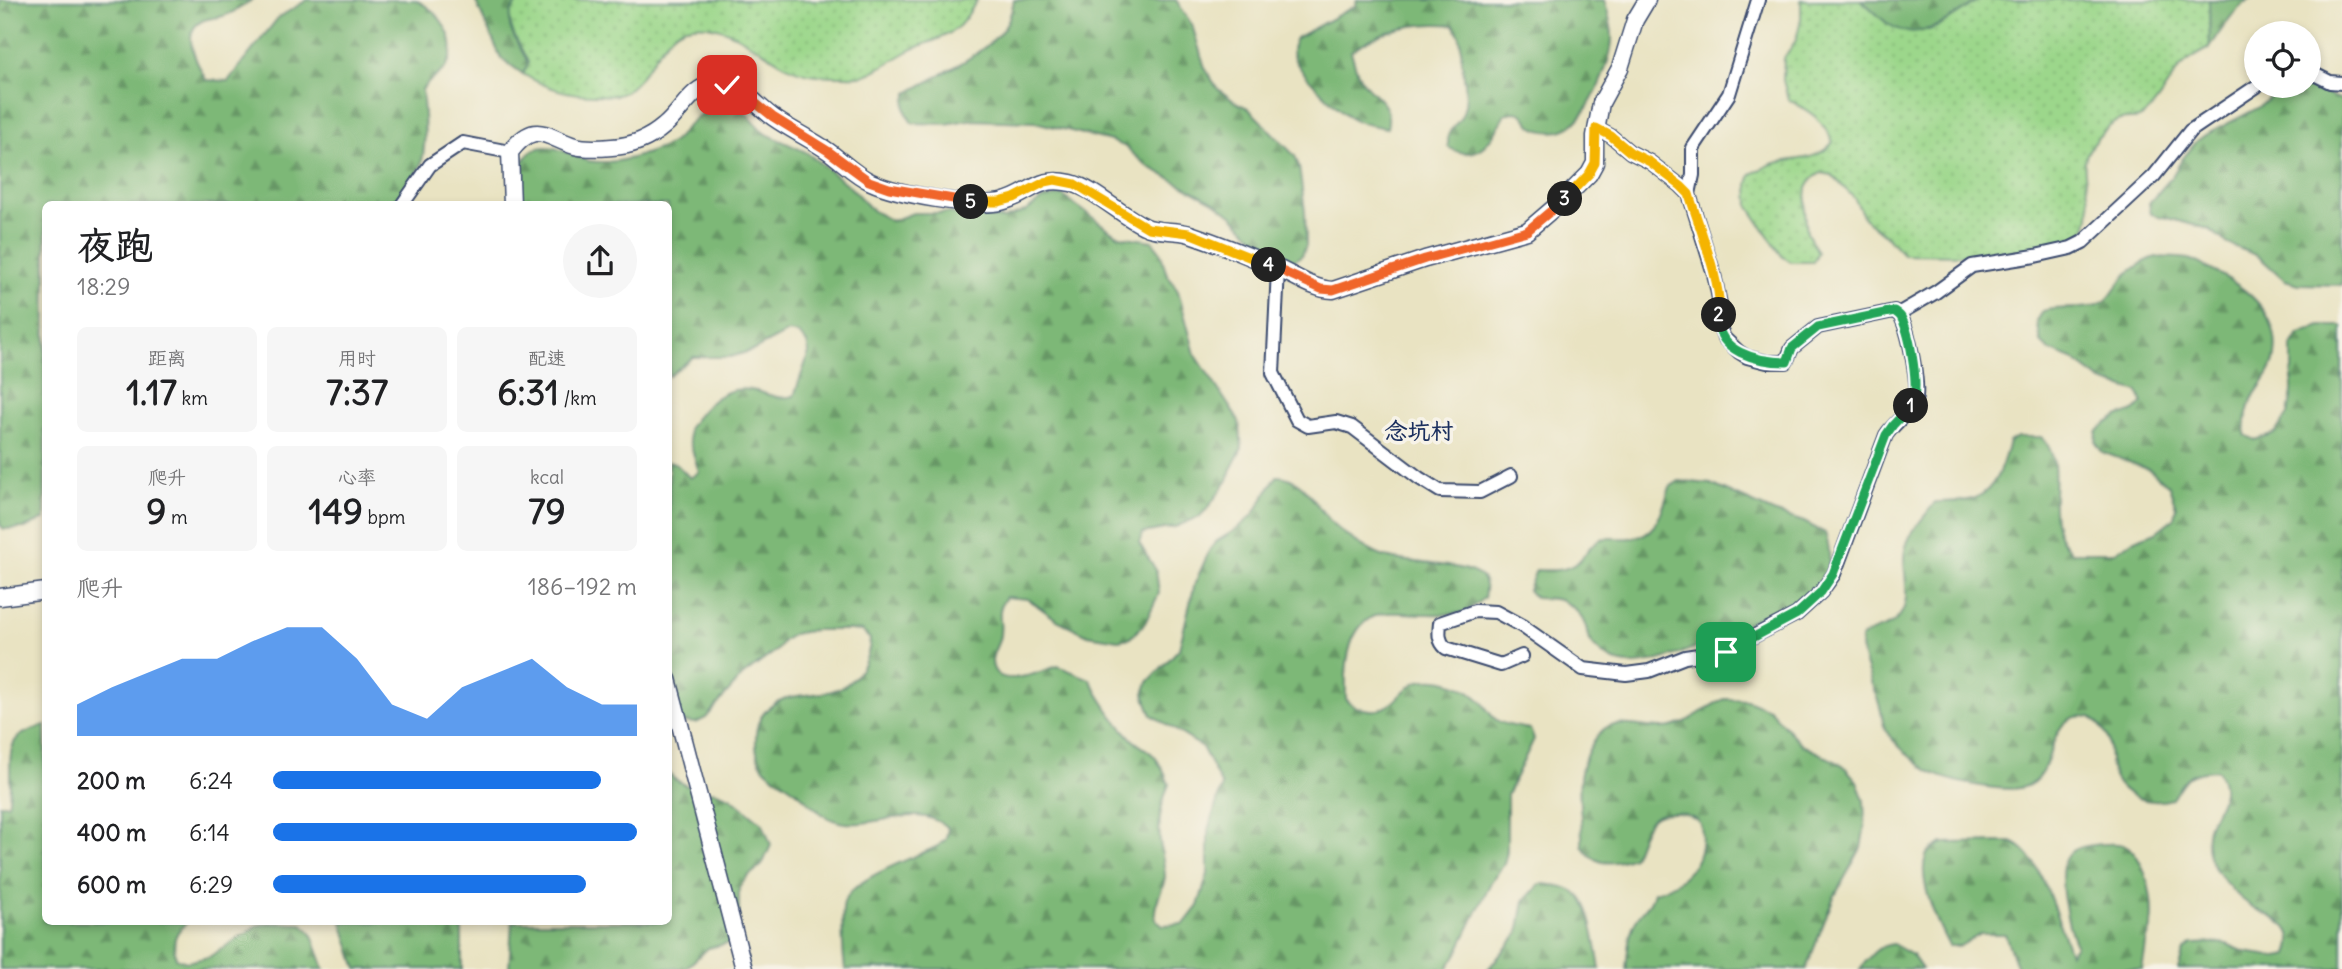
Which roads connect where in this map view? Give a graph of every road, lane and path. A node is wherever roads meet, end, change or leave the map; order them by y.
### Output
1 (1647, 0) edge
2 (1758, 0) edge
3 (2321, 78) edge
4 (2342, 83) edge
5 (2244, 95) edge
6 (1596, 128) junction
7 (510, 152) junction
8 (1689, 194) junction
9 (405, 201) edge
10 (512, 201) edge
11 (1278, 269) junction
12 (1898, 314) junction
13 (1511, 476) dead end
14 (42, 592) edge
15 (0, 597) edge
16 (1521, 656) dead end
17 (672, 694) edge
18 (744, 969) edge

1 - 6 street
2 - 8 street
3 - 4 street
5 - 12 street
6 - 8 street
6 - 11 street
7 - 9 street
7 - 10 street
7 - 11 street
8 - 12 street
11 - 13 street
12 - 16 street
14 - 15 street
17 - 18 street

